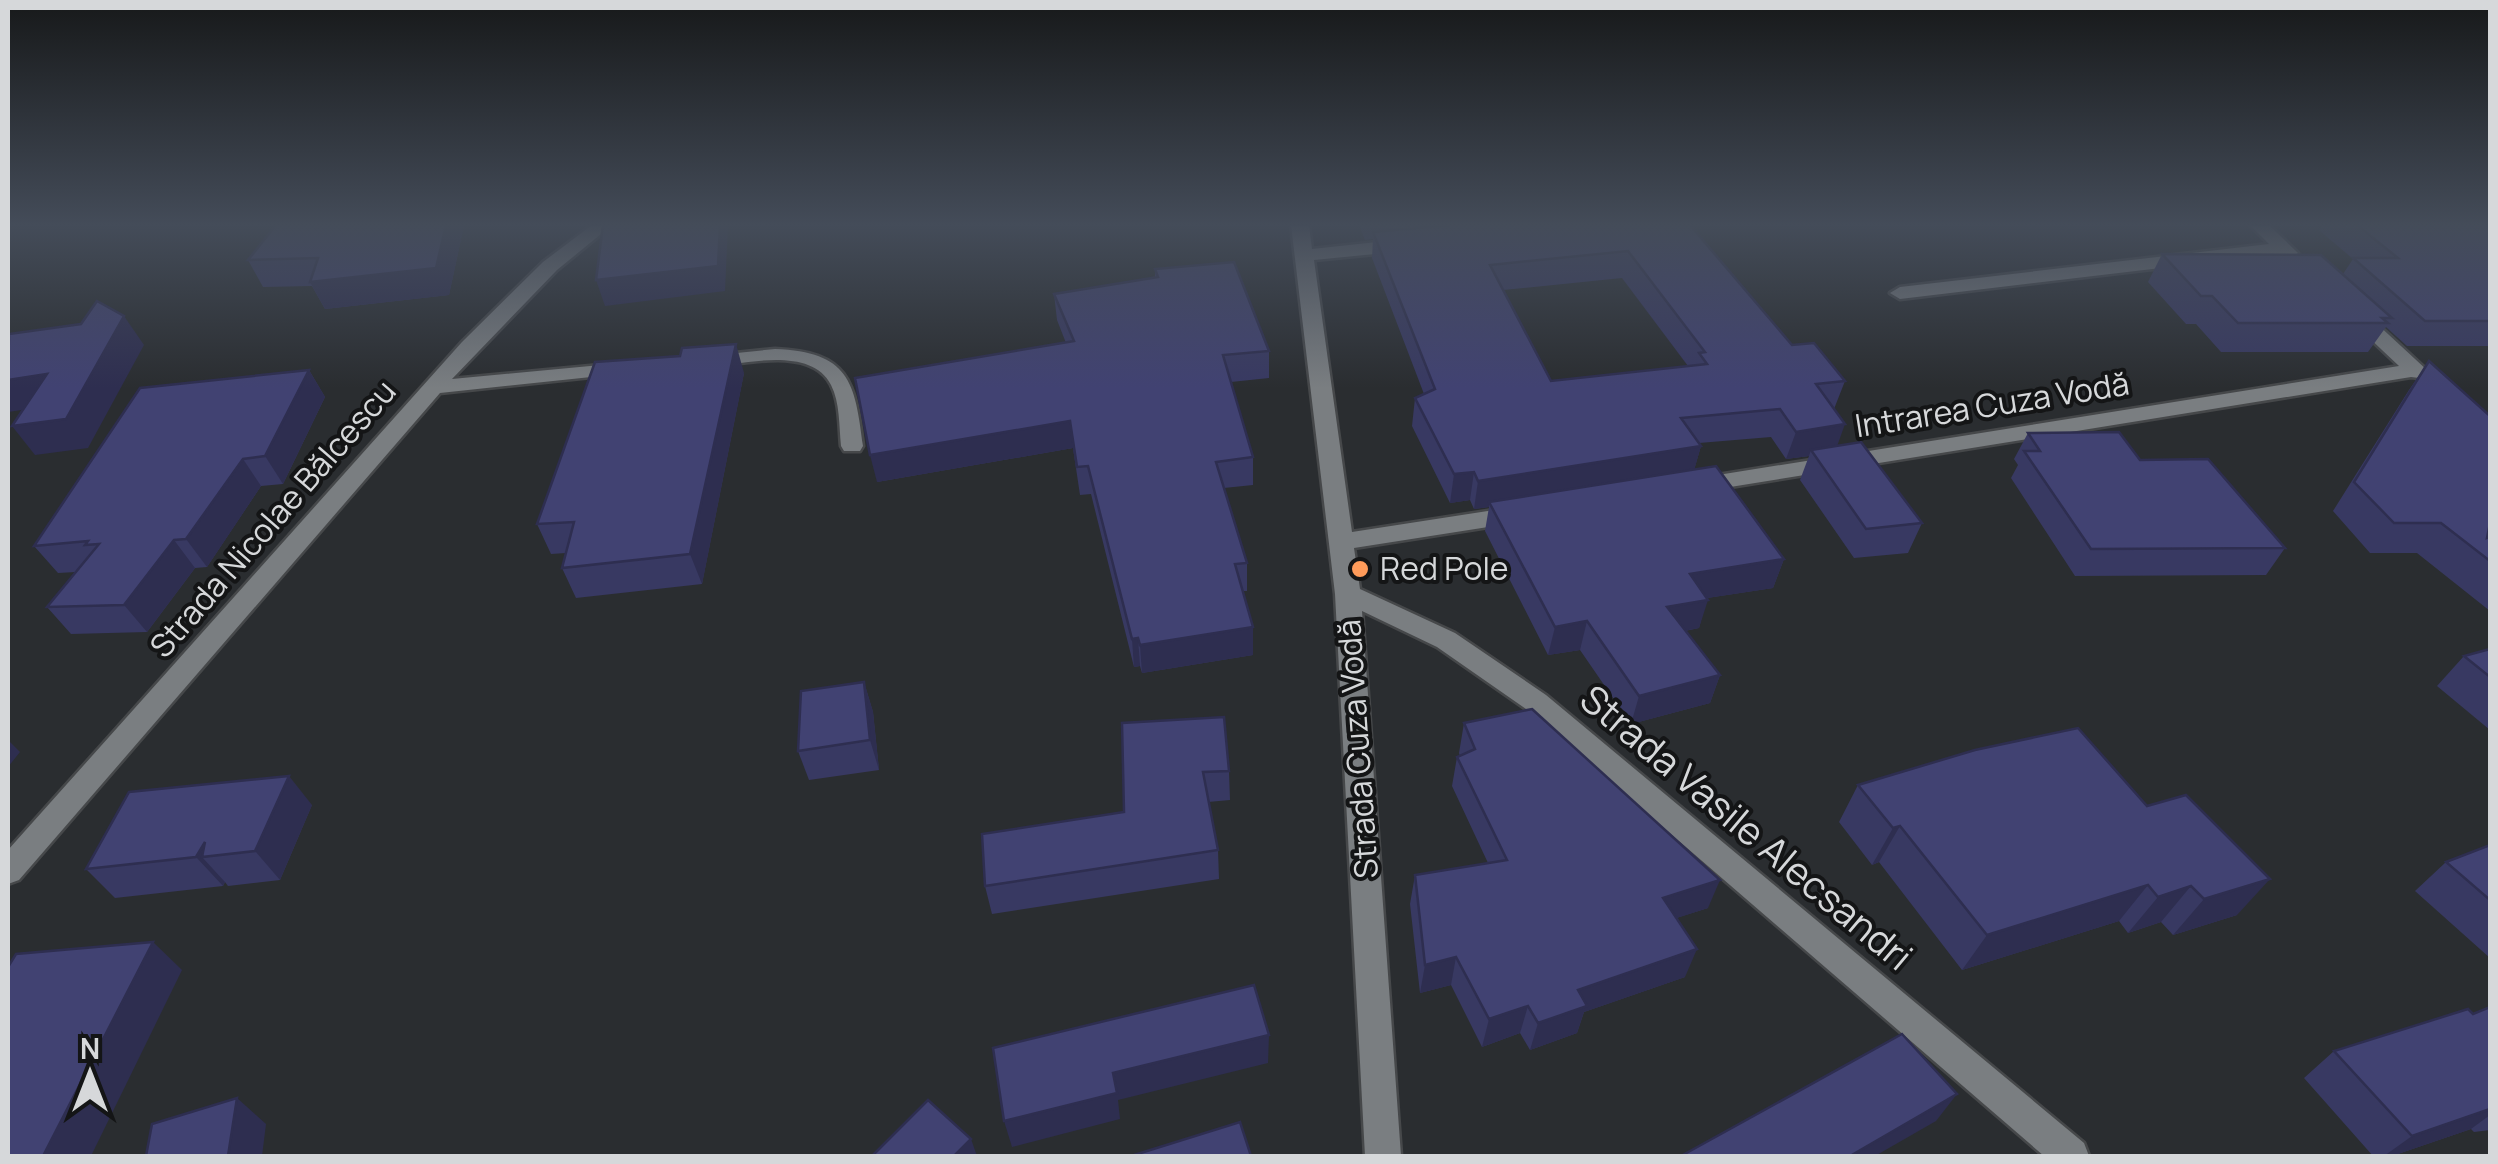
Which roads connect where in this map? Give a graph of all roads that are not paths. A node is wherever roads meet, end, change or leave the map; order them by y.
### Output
1 (538, 279) edge
2 (1307, 279) edge
3 (2037, 279) edge
4 (1900, 293) dead end
5 (2342, 302) edge
6 (692, 363) edge
7 (635, 368) edge
8 (2416, 370) junction
9 (433, 386) junction
10 (2439, 392) edge
11 (852, 446) dead end
12 (1674, 489) edge
13 (1537, 511) edge
14 (1342, 542) junction
15 (1348, 594) junction
16 (8, 872) edge
17 (1383, 1156) edge
18 (2071, 1156) edge

1 - 9 street, Strada Nicolae Bălcescu
2 - 14 street, Strada Cuza Vodă
3 - 4 street
5 - 8 street
6 - 11 street
7 - 9 street
8 - 10 street
8 - 12 street, Intrarea Cuza Vodă
9 - 16 street, Strada Nicolae Bălcescu
13 - 14 street
14 - 15 street, Strada Cuza Vodă
15 - 17 street, Strada Cuza Vodă
15 - 18 street, Strada Vasile Alecsandri

